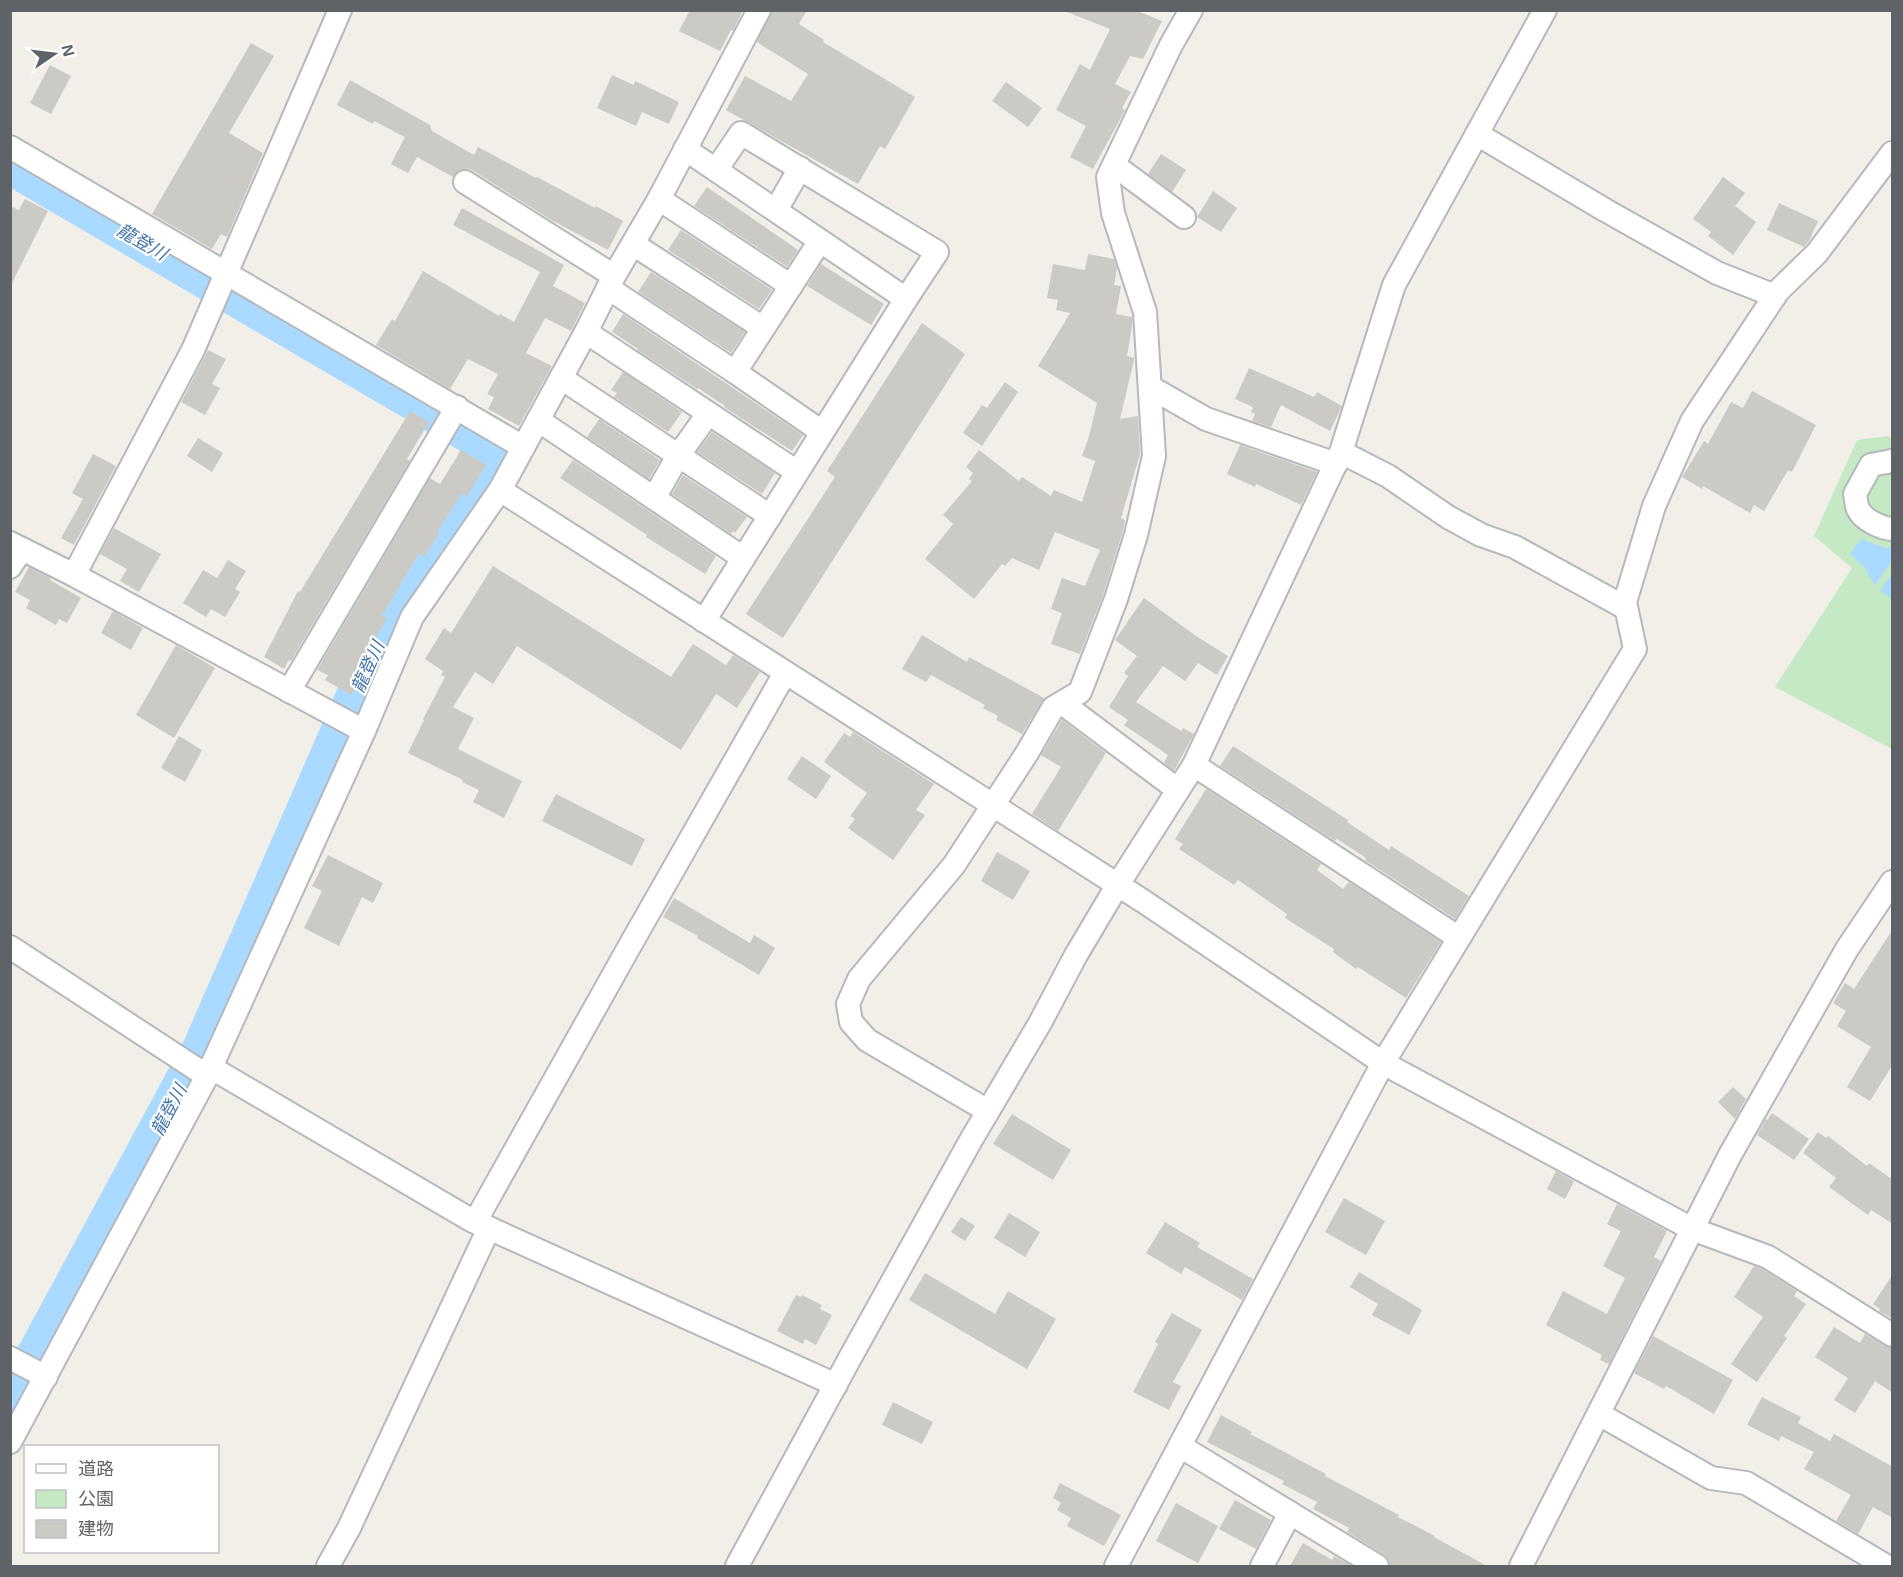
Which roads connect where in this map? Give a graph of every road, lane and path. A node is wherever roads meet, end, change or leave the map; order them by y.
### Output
1 (340, 10) edge
2 (759, 10) edge
3 (1191, 10) edge
4 (1545, 10) edge
5 (1477, 134) junction
6 (10, 147) edge
7 (685, 149) junction
8 (1893, 153) edge
9 (1114, 165) junction
10 (800, 168) junction
11 (716, 170) junction
12 (465, 182) dead end
13 (659, 199) junction
14 (776, 210) junction
15 (1184, 217) dead end
16 (820, 241) junction
17 (633, 244) junction
18 (226, 272) junction
19 (611, 282) junction
20 (791, 286) junction
21 (1775, 296) junction
22 (906, 299) junction
23 (763, 328) junction
24 (586, 332) junction
25 (735, 372) junction
26 (561, 378) junction
27 (1149, 387) junction
28 (457, 407) junction
29 (708, 414) junction
30 (538, 420) junction
31 (822, 432) junction
32 (523, 447) junction
33 (678, 456) junction
34 (1338, 458) junction
35 (1893, 461) edge
36 (797, 472) junction
37 (500, 490) junction
38 (654, 498) junction
39 (770, 516) junction
40 (1893, 529) edge
41 (14, 553) edge
42 (743, 558) junction
43 (74, 575) junction
44 (1626, 608) junction
45 (704, 621) junction
46 (785, 673) junction
47 (289, 691) junction
48 (1062, 703) junction
49 (364, 731) junction
50 (1194, 765) junction
51 (1178, 790) junction
52 (993, 807) junction
53 (1893, 882) edge
54 (1117, 886) junction
55 (1459, 938) junction
56 (10, 947) edge
57 (1383, 1063) junction
58 (209, 1071) junction
59 (988, 1111) junction
60 (482, 1225) junction
61 (1692, 1229) junction
62 (1893, 1335) edge
63 (10, 1358) edge
64 (46, 1377) junction
65 (836, 1385) junction
66 (1599, 1414) junction
67 (10, 1442) edge
68 (1180, 1446) junction
69 (1290, 1514) junction
70 (328, 1566) edge
71 (738, 1566) edge
72 (1116, 1566) edge
73 (1262, 1566) edge
74 (1377, 1566) edge
75 (1521, 1566) edge
76 (1886, 1566) edge

1 - 18 street
2 - 7 street
3 - 9 street
4 - 5 street
5 - 21 street
5 - 34 street
6 - 18 street
7 - 11 street
7 - 13 street
8 - 21 street
9 - 15 street
9 - 27 street
10 - 11 street
10 - 14 street
10 - 22 street
11 - 14 street
12 - 19 street
13 - 17 street
13 - 20 street
14 - 16 street
16 - 20 street
16 - 22 street
17 - 19 street
17 - 23 street
18 - 28 street
18 - 43 street
19 - 24 street
19 - 25 street
20 - 23 street
21 - 44 street
22 - 31 street
23 - 25 street
24 - 26 street
24 - 29 street
25 - 31 street
26 - 30 street
26 - 33 street
27 - 34 street
27 - 48 street
28 - 32 street
28 - 47 street
29 - 33 street
29 - 36 street
30 - 32 street
30 - 38 street
31 - 36 street
32 - 37 street
33 - 38 street
33 - 39 street
34 - 44 street
34 - 50 street
35 - 40 street
36 - 39 street
37 - 45 street
37 - 49 street
38 - 42 street
39 - 42 street
41 - 43 street
42 - 45 street
43 - 47 street
44 - 55 street
45 - 46 street
46 - 52 street
46 - 60 street
47 - 49 street
48 - 51 street
48 - 52 street
49 - 58 street
50 - 51 street
50 - 55 street
51 - 54 street
52 - 54 street
52 - 59 street
53 - 61 street
54 - 57 street
54 - 59 street
55 - 57 street
56 - 58 street
57 - 61 street
57 - 68 street
58 - 60 street
58 - 64 street
59 - 65 street
60 - 65 street
60 - 70 street
61 - 62 street
61 - 66 street
63 - 64 street
64 - 67 street
65 - 71 street
66 - 75 street
66 - 76 street
68 - 69 street
68 - 72 street
69 - 73 street
69 - 74 street

